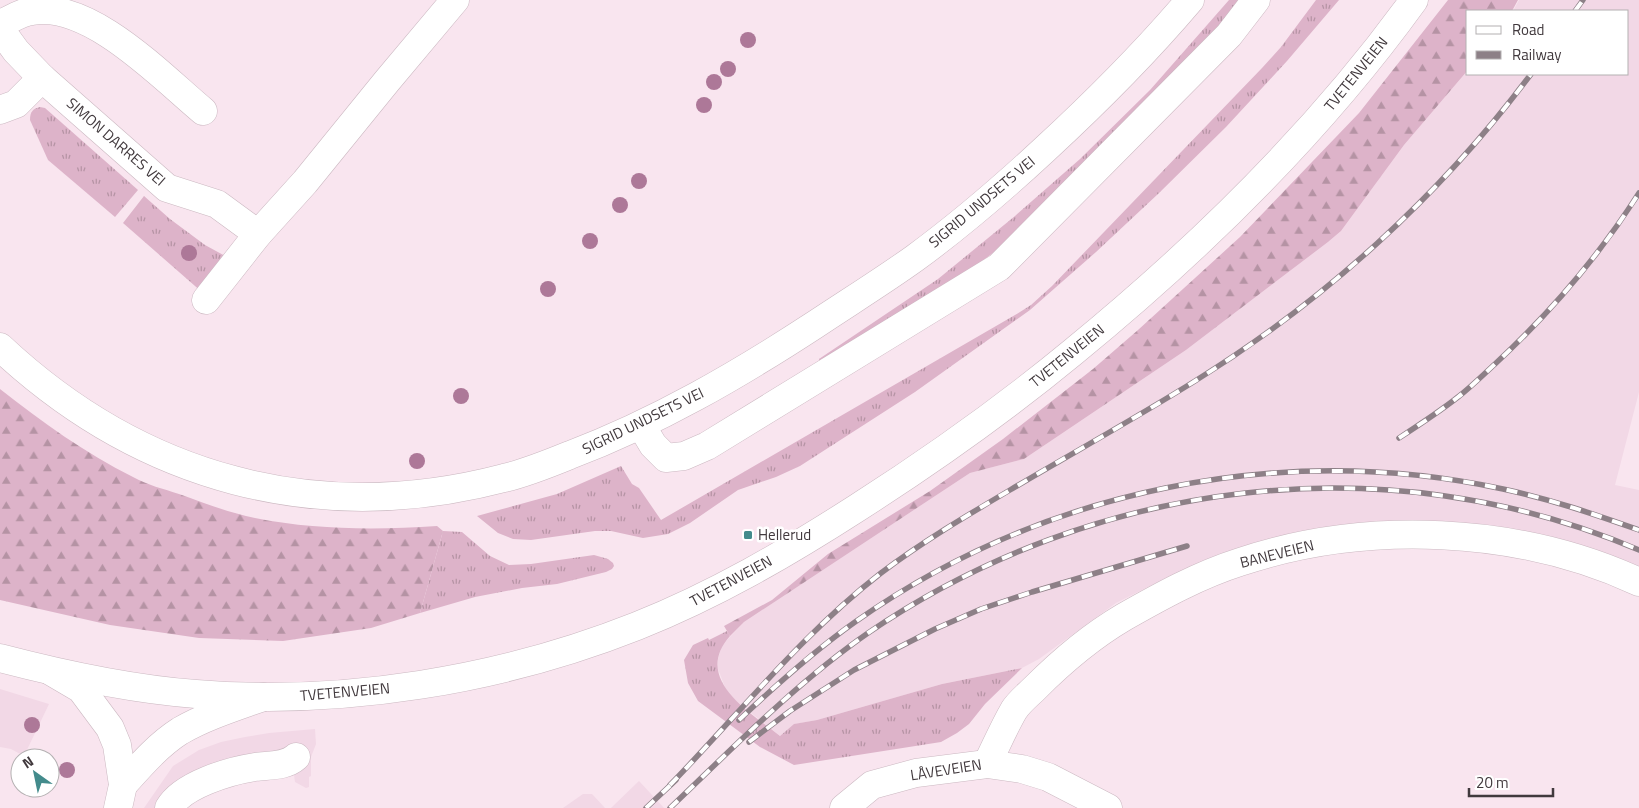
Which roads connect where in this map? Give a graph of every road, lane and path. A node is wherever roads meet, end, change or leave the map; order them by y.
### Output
1 (455, 0) edge
2 (1190, 0) edge
3 (1256, 0) edge
4 (1414, 0) edge
5 (0, 24) edge
6 (0, 29) edge
7 (42, 78) junction
8 (0, 110) edge
9 (202, 111) dead end
10 (254, 231) junction
11 (206, 300) dead end
12 (0, 347) edge
13 (641, 425) junction
14 (1639, 582) edge
15 (0, 658) edge
16 (51, 671) junction
17 (264, 697) junction
18 (296, 757) dead end
19 (987, 764) junction
20 (121, 797) edge
21 (169, 808) edge
22 (844, 808) edge
23 (1108, 808) edge

1 - 10 street
2 - 13 street, SIGRID UNDSETS VEI
3 - 13 street
4 - 17 street, TVETENVEIEN
5 - 9 street
6 - 7 street, SIMON DARRES VEI
7 - 8 street
7 - 10 street, SIMON DARRES VEI
10 - 11 street
12 - 13 street, SIGRID UNDSETS VEI
14 - 19 street, BANEVEIEN
15 - 16 street, TVETENVEIEN
16 - 17 street, TVETENVEIEN
16 - 20 street
17 - 20 street
18 - 21 street
19 - 22 street, LÅVEVEIEN
19 - 23 street, LÅVEVEIEN

